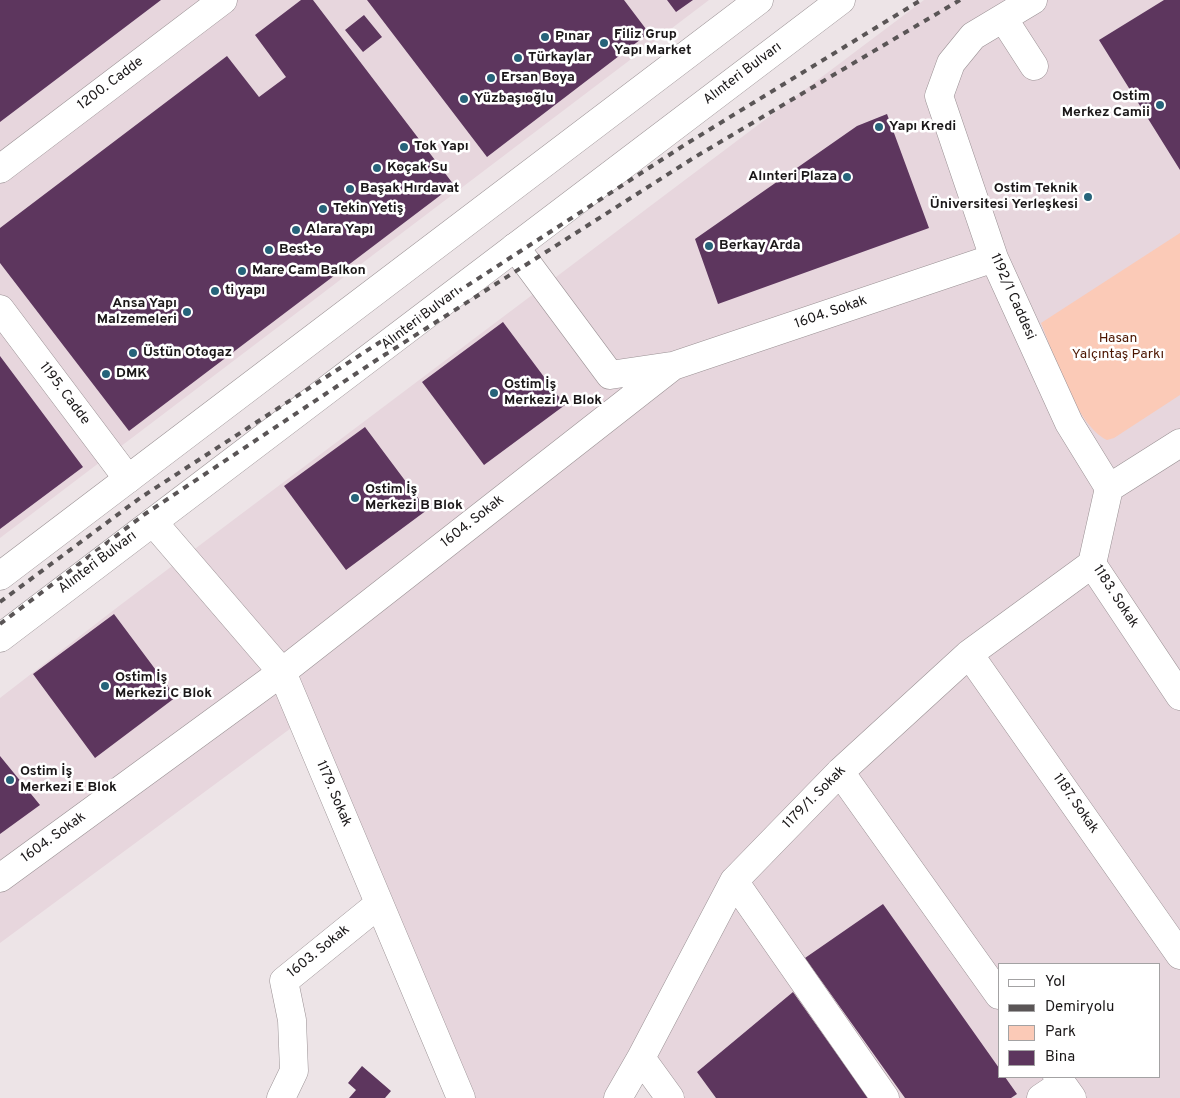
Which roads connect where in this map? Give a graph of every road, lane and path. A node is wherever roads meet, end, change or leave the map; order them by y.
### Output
1 (223, 0) edge
2 (759, 0) edge
3 (841, 0) edge
4 (1033, 0) edge
5 (1003, 18) junction
6 (1034, 66) dead end
7 (0, 169) edge
8 (515, 247) junction
9 (994, 258) junction
10 (0, 309) edge
11 (673, 366) junction
12 (1180, 443) edge
13 (128, 479) junction
14 (1109, 488) junction
15 (153, 522) junction
16 (1092, 564) junction
17 (0, 576) edge
18 (0, 638) edge
19 (970, 654) junction
20 (282, 672) junction
21 (1180, 696) edge
22 (840, 772) junction
23 (0, 878) edge
24 (734, 880) junction
25 (379, 904) junction
26 (1180, 955) edge
27 (998, 994) edge
28 (641, 1058) junction
29 (281, 1098) edge
30 (461, 1098) edge
31 (618, 1098) edge
32 (670, 1098) edge
33 (885, 1098) edge

1 - 7 street, 1200. Cadde
2 - 13 street
3 - 8 street, Alınteri Bulvarı
4 - 5 street
5 - 6 street
5 - 9 street, 1192/1 Caddesi
8 - 11 street
8 - 15 street, Alınteri Bulvarı
9 - 11 street, 1604. Sokak
9 - 14 street, 1192/1 Caddesi
10 - 13 street, 1195. Cadde
11 - 20 street, 1604. Sokak
12 - 14 street
13 - 17 street
14 - 16 street, 1183. Sokak
15 - 18 street, Alınteri Bulvarı
15 - 20 street, 1179. Sokak
16 - 19 street, 1179/1. Sokak
16 - 21 street, 1183. Sokak
19 - 22 street, 1179/1. Sokak
19 - 26 street, 1187. Sokak
20 - 23 street, 1604. Sokak
20 - 25 street, 1179. Sokak
22 - 24 street, 1179/1. Sokak
22 - 27 street
24 - 28 street, 1179/1. Sokak
24 - 33 street
25 - 29 street, 1603. Sokak
25 - 30 street, 1179. Sokak
28 - 31 street, 1179/1. Sokak
28 - 32 street

